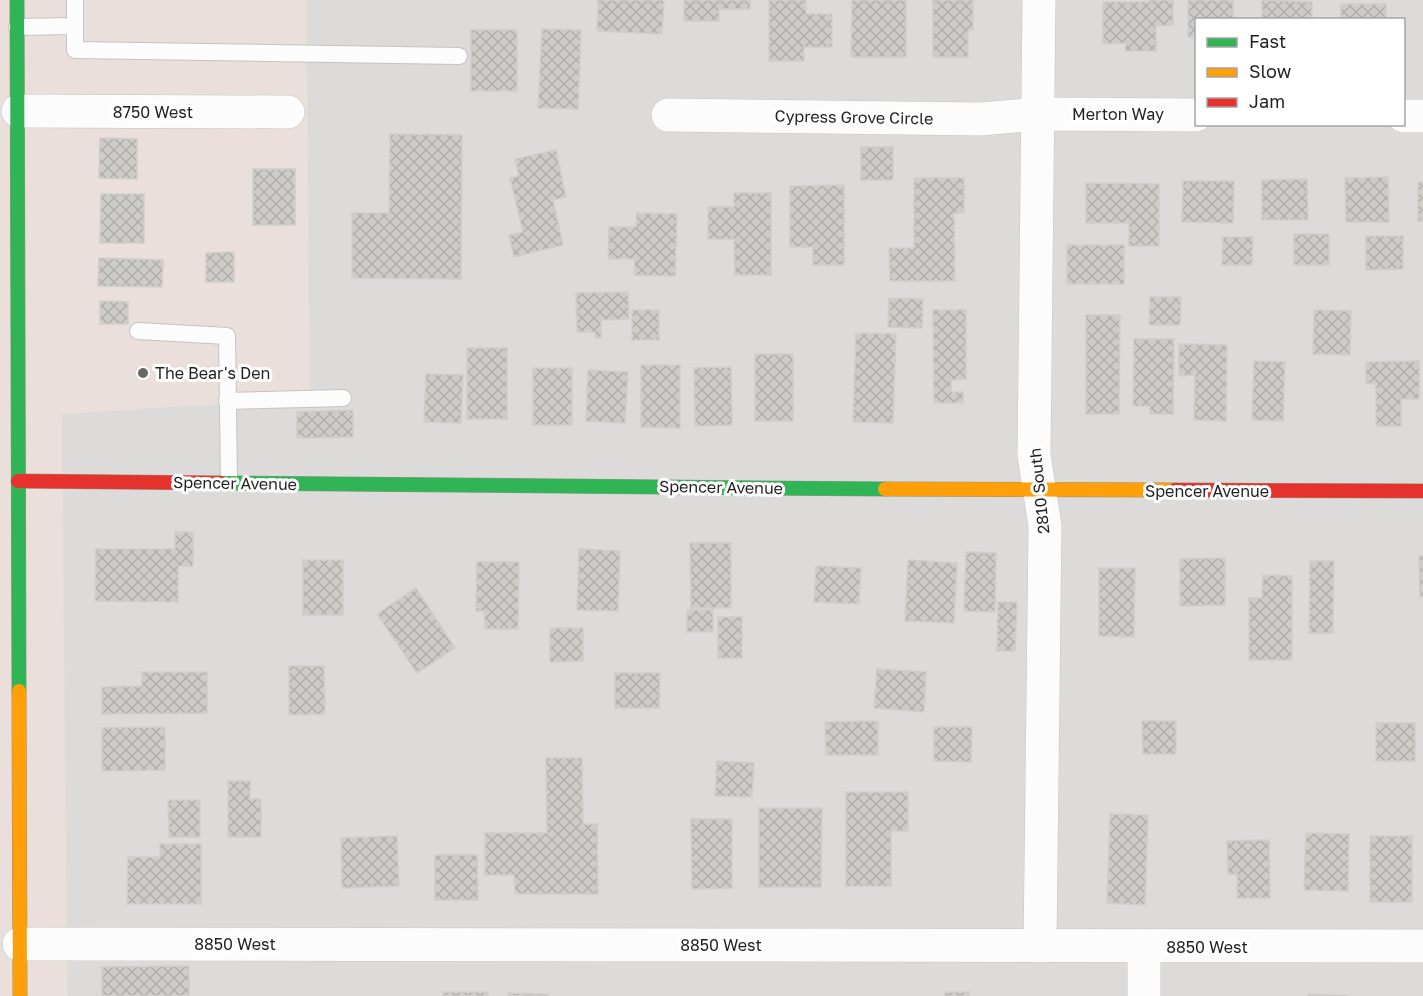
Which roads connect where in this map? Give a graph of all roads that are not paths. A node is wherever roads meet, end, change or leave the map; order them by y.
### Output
1 (17, 0) edge
2 (75, 0) edge
3 (1039, 0) edge
4 (75, 26) junction
5 (17, 27) junction
6 (459, 56) dead end
7 (18, 111) junction
8 (288, 112) dead end
9 (1039, 114) junction
10 (668, 115) dead end
11 (1195, 115) edge
12 (1405, 116) edge
13 (1423, 116) edge
14 (138, 332) dead end
15 (343, 398) dead end
16 (227, 401) junction
17 (18, 481) junction
18 (229, 483) junction
19 (1039, 490) junction
20 (1423, 491) edge
21 (9, 526) edge
22 (13, 923) edge
23 (1040, 946) junction
24 (1423, 946) edge
25 (1144, 947) junction
26 (20, 996) edge
27 (1144, 996) edge

1 - 5 street
2 - 4 lane
3 - 9 street, 2810 South
4 - 5 lane
4 - 6 lane
5 - 7 street
7 - 8 street, 8750 West
7 - 17 street
9 - 10 street, Cypress Grove Circle
9 - 11 street, Merton Way
9 - 19 street, 2810 South
12 - 13 street
14 - 16 lane
15 - 16 lane
16 - 18 lane
17 - 18 street, Spencer Avenue
17 - 21 street
18 - 19 street, Spencer Avenue
19 - 20 street, Spencer Avenue
19 - 23 street, 2810 South
21 - 22 street
22 - 23 street, 8850 West
22 - 26 street
23 - 25 street, 8850 West
24 - 25 street, 8850 West
25 - 27 street

